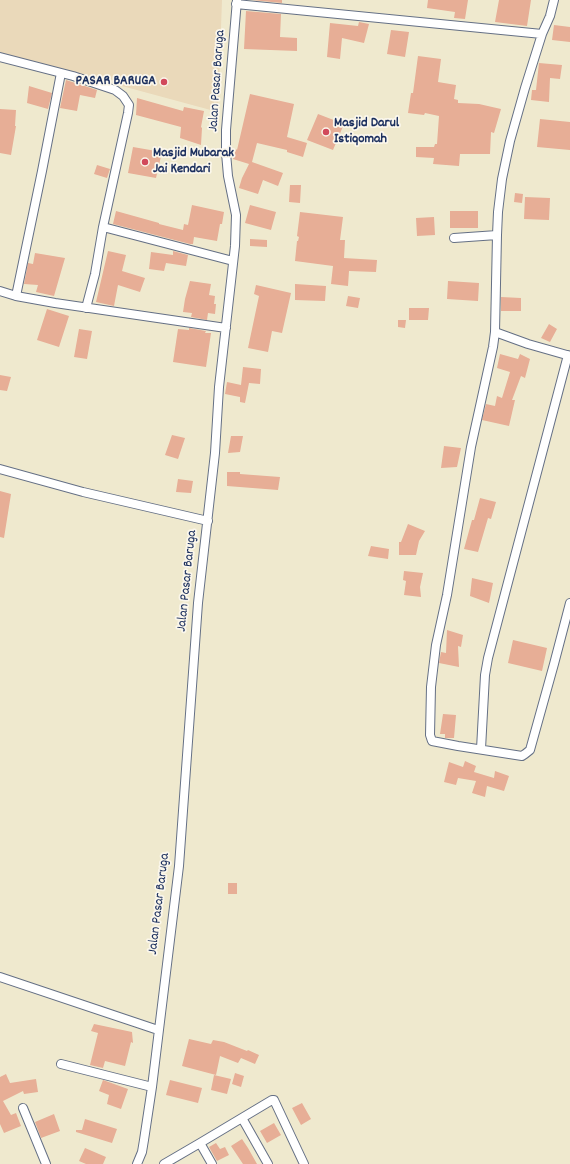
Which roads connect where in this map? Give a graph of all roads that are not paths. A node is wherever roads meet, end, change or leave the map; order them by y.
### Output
1 (554, 0) edge
2 (237, 2) edge
3 (542, 34) junction
4 (0, 57) edge
5 (61, 73) junction
6 (103, 228) junction
7 (497, 235) junction
8 (454, 238) dead end
9 (233, 261) junction
10 (0, 291) edge
11 (16, 296) junction
12 (86, 308) junction
13 (226, 328) junction
14 (495, 332) junction
15 (569, 355) edge
16 (0, 469) edge
17 (208, 521) junction
18 (570, 603) edge
19 (481, 749) junction
20 (0, 977) edge
21 (158, 1030) junction
22 (61, 1064) dead end
23 (152, 1087) junction
24 (23, 1108) dead end
25 (242, 1118) junction
26 (200, 1143) junction
27 (46, 1164) edge
28 (138, 1164) edge
29 (164, 1164) edge
30 (212, 1164) edge
31 (268, 1164) edge
32 (304, 1164) edge

1 - 3 street
2 - 3 street
2 - 9 street, Jalan Pasar Baruga
3 - 7 street
4 - 5 street
5 - 6 street
5 - 11 street
6 - 9 street
6 - 12 street
7 - 8 street
7 - 14 street
9 - 13 street, Jalan Pasar Baruga
10 - 11 street
11 - 12 street
12 - 13 street
13 - 17 street, Jalan Pasar Baruga
14 - 15 street
14 - 19 street
15 - 19 street
16 - 17 street
17 - 21 street, Jalan Pasar Baruga
18 - 19 street
20 - 21 street
21 - 23 street, Jalan Pasar Baruga
22 - 23 street
23 - 28 street, Jalan Pasar Baruga
24 - 27 street
25 - 26 street
25 - 31 street
25 - 32 street
26 - 29 street
26 - 30 street

